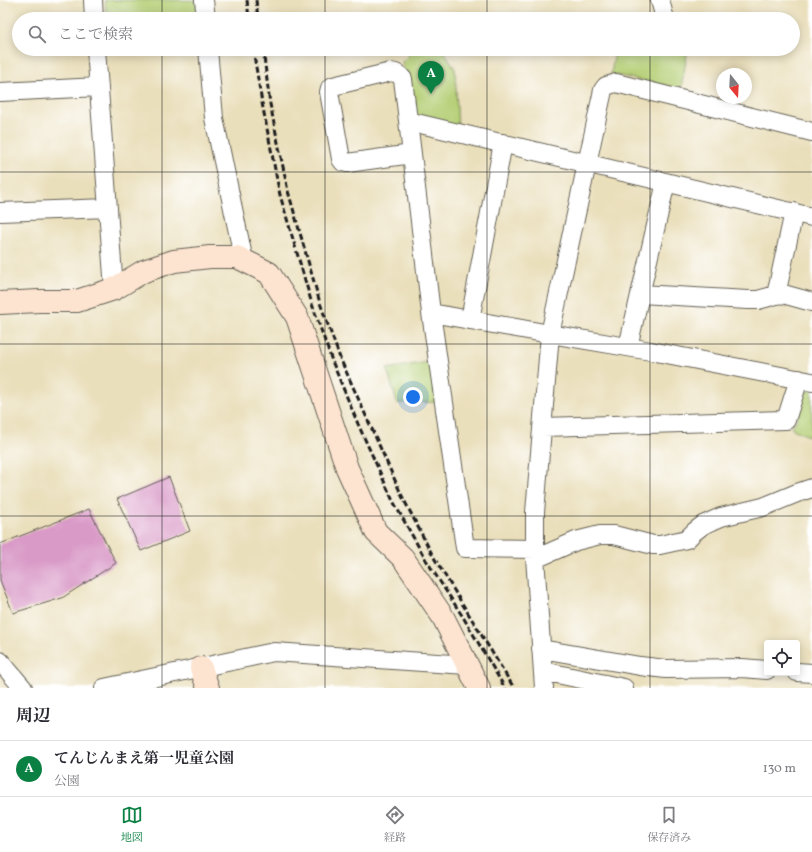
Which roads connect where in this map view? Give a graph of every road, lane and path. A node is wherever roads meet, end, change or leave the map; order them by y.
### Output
1 (93, 0) edge
2 (204, 0) edge
3 (660, 0) edge
4 (94, 12) edge
5 (205, 12) edge
6 (663, 12) edge
7 (97, 56) edge
8 (209, 56) edge
9 (99, 87) junction
10 (0, 92) edge
11 (408, 121) junction
12 (812, 132) edge
13 (503, 143) junction
14 (412, 154) junction
15 (586, 163) junction
16 (666, 182) junction
17 (108, 208) junction
18 (0, 212) edge
19 (794, 212) junction
20 (812, 217) edge
21 (244, 260) junction
22 (114, 289) junction
23 (640, 294) junction
24 (776, 294) junction
25 (812, 302) edge
26 (0, 303) edge
27 (431, 313) junction
28 (470, 320) junction
29 (550, 334) junction
30 (628, 347) junction
31 (806, 381) edge
32 (543, 427) junction
33 (812, 488) edge
34 (535, 554) junction
35 (541, 649) junction
36 (0, 661) edge
37 (467, 665) junction
38 (201, 668) junction
39 (764, 670) edge
40 (800, 672) edge
41 (812, 673) edge
42 (543, 680) edge
43 (23, 688) edge
44 (104, 688) edge
45 (208, 688) edge
46 (479, 688) edge
47 (624, 688) edge

1 - 4 street
2 - 5 street
3 - 6 street
7 - 9 street
8 - 21 street
9 - 10 street
9 - 17 street
11 - 13 street
11 - 14 street
11 - 14 street
12 - 15 street
13 - 15 street
13 - 28 street
14 - 27 street
15 - 16 street
15 - 29 street
16 - 19 street
16 - 23 street
17 - 18 street
17 - 22 street
19 - 20 street
19 - 24 street
21 - 22 street
21 - 37 street
22 - 26 street
23 - 24 street
23 - 30 street
24 - 25 street
27 - 28 street
27 - 34 street
28 - 29 street
29 - 30 street
29 - 32 street
30 - 31 street
31 - 32 street
32 - 34 street
33 - 34 street
34 - 35 street
35 - 39 street
35 - 42 street
36 - 43 street
37 - 38 street
37 - 46 street
38 - 44 street
38 - 45 street
40 - 41 street
42 - 47 street

